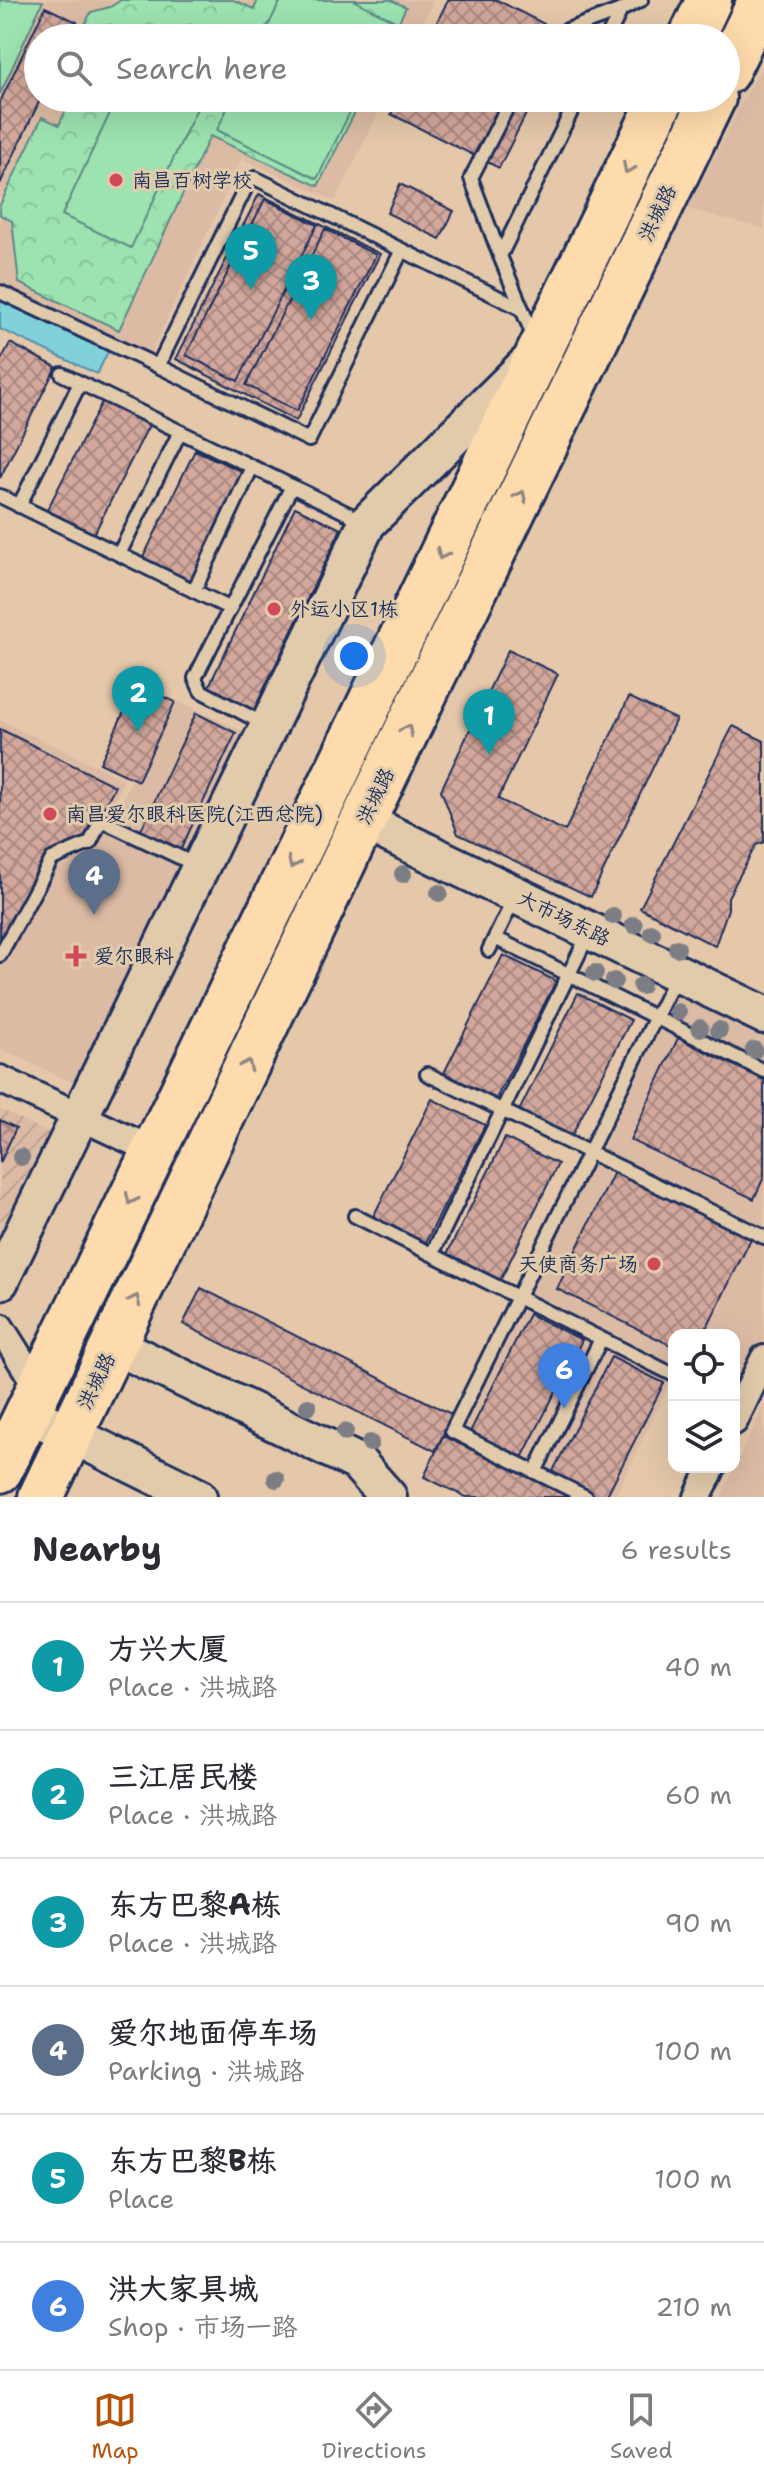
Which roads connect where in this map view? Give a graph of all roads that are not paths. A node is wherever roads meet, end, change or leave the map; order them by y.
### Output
1 (641, 0) edge
2 (709, 0) edge
3 (761, 0) edge
4 (621, 10) junction
5 (584, 24) edge
6 (614, 24) edge
7 (698, 24) edge
8 (740, 43) edge
9 (505, 112) edge
10 (571, 112) edge
11 (655, 112) edge
12 (706, 112) edge
13 (402, 250) junction
14 (500, 256) junction
15 (0, 292) edge
16 (522, 309) junction
17 (540, 352) junction
18 (158, 366) junction
19 (62, 374) dead end
20 (80, 383) junction
21 (180, 432) junction
22 (252, 467) junction
23 (292, 486) junction
24 (0, 496) edge
25 (19, 506) junction
26 (367, 523) junction
27 (119, 554) junction
28 (194, 591) junction
29 (229, 608) junction
30 (269, 727) junction
31 (363, 821) junction
32 (201, 867) junction
33 (516, 895) junction
34 (590, 931) junction
35 (0, 955) edge
36 (678, 973) junction
37 (569, 975) junction
38 (764, 1015) edge
39 (656, 1017) junction
40 (764, 1071) edge
41 (427, 1074) dead end
42 (0, 1079) edge
43 (502, 1111) junction
44 (80, 1117) junction
45 (154, 1151) junction
46 (590, 1153) junction
47 (355, 1216) dead end
48 (764, 1237) edge
49 (432, 1254) junction
50 (0, 1281) edge
51 (518, 1297) junction
52 (0, 1327) edge
53 (601, 1339) junction
54 (114, 1345) junction
55 (764, 1359) edge
56 (668, 1372) edge
57 (33, 1401) junction
58 (740, 1404) edge
59 (71, 1435) junction
60 (0, 1470) edge
61 (535, 1472) junction
62 (709, 1473) edge
63 (41, 1497) edge
64 (198, 1497) edge
65 (388, 1497) edge
66 (586, 1497) edge
67 (698, 1497) edge

1 - 4 lane
2 - 7 highway
3 - 8 highway
4 - 5 lane
4 - 6 lane
9 - 14 lane
10 - 14 lane
11 -> 17 highway
31 -> 12 highway, 洪城路
13 - 16 lane
13 - 18 lane
13 - 18 lane
14 - 16 lane
15 - 18 lane
16 - 17 lane
17 - 26 main road
17 -> 45 highway
19 - 20 lane
20 - 21 lane
20 - 25 lane
21 - 22 lane
21 - 27 lane
22 - 23 lane
22 - 28 lane
23 - 26 lane
23 - 29 lane
24 - 25 lane
25 - 27 lane
26 - 30 main road
27 - 28 lane
28 - 29 lane
29 - 30 lane
30 - 32 main road
31 - 33 main road, 大市场东路
54 -> 31 highway, 洪城路
32 - 35 lane
32 - 44 main road
33 - 34 main road, 大市场东路
33 - 37 lane
34 - 36 main road, 大市场东路
34 - 37 lane
36 - 38 main road, 大市场东路
36 - 39 lane
37 - 39 lane
37 - 43 lane
39 - 40 lane
39 - 46 lane
41 - 43 lane
42 - 44 street
43 - 46 lane
43 - 49 lane
44 - 45 street
44 - 50 main road
45 -> 57 highway
46 - 48 lane
46 - 51 lane
47 - 49 lane
49 - 51 lane
51 - 53 lane
51 - 61 lane
52 - 57 street
53 - 56 lane
53 - 61 lane
54 - 59 highway, 洪城路
54 - 65 main road
55 - 58 street
57 - 59 main road
57 - 60 highway
59 - 63 highway, 洪城路
59 - 64 main road
61 - 66 lane
62 - 67 street

